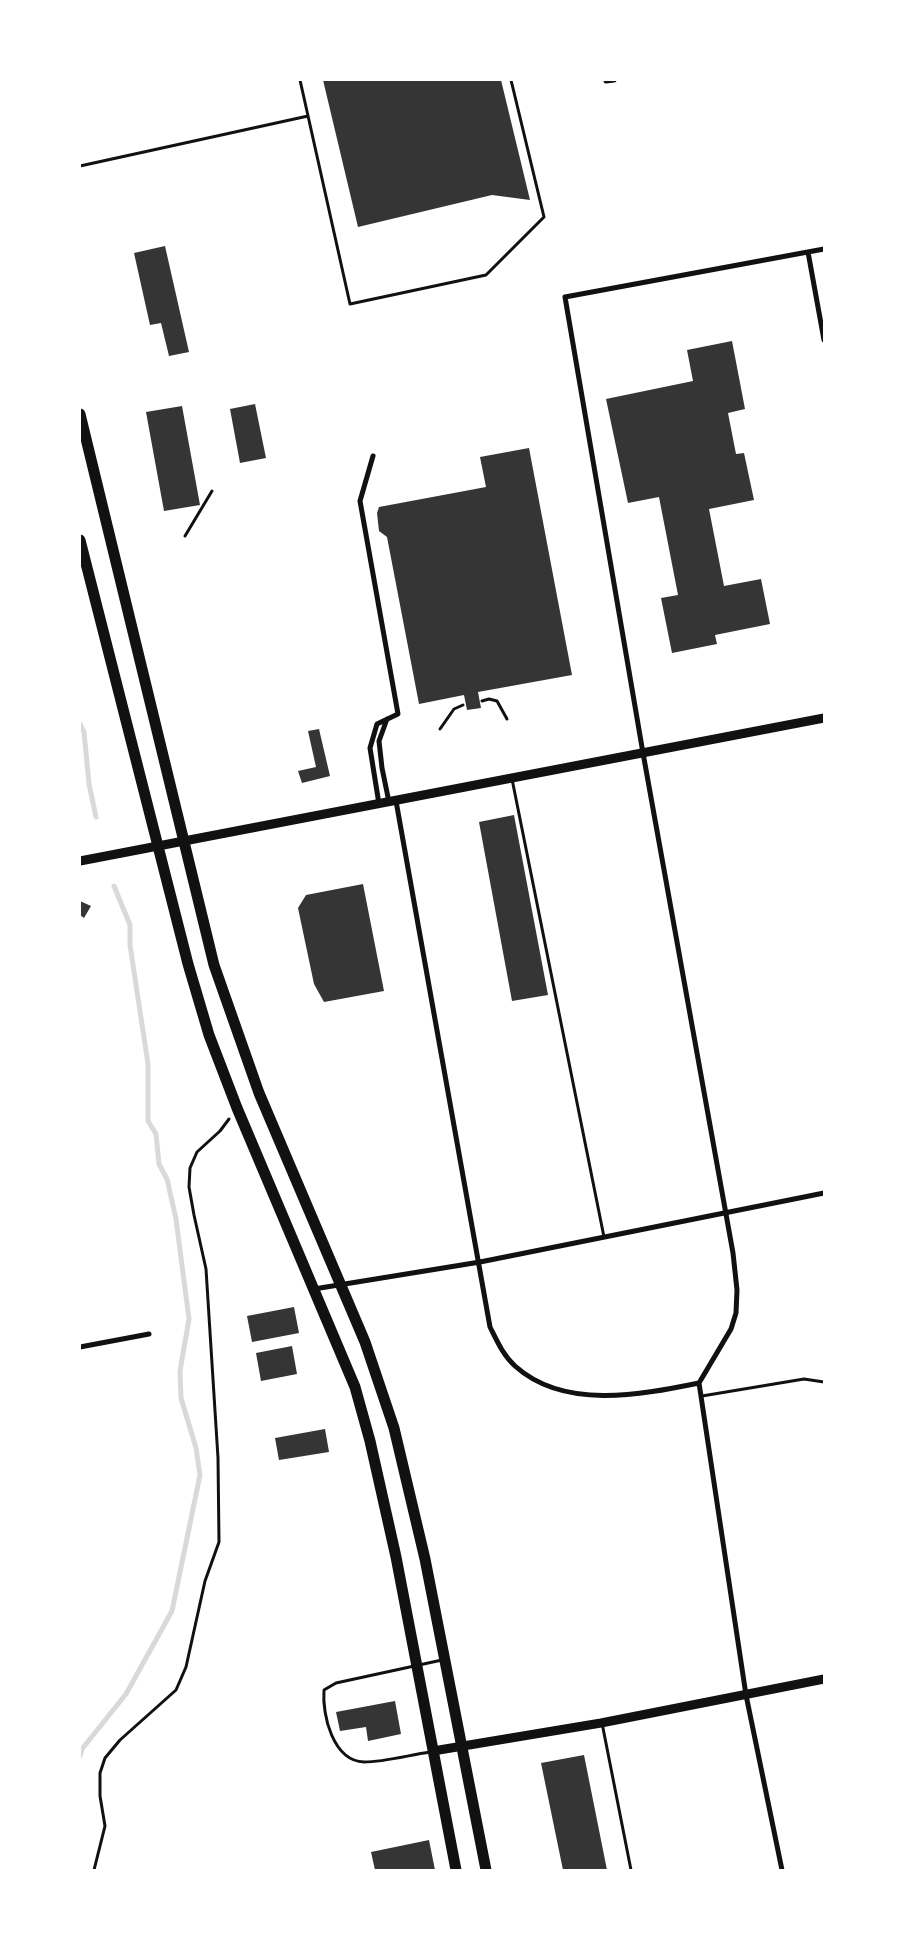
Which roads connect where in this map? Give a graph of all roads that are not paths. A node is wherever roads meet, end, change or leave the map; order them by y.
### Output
1 (300, 80) edge
2 (511, 80) edge
3 (614, 80) edge
4 (606, 82) dead end
5 (308, 116) junction
6 (80, 166) edge
7 (824, 249) edge
8 (808, 252) junction
9 (824, 340) edge
10 (80, 414) edge
11 (373, 456) dead end
12 (212, 491) dead end
13 (185, 536) dead end
14 (80, 540) edge
15 (482, 701) dead end
16 (463, 705) dead end
17 (824, 718) edge
18 (387, 719) junction
19 (507, 719) dead end
20 (440, 729) dead end
21 (643, 753) junction
22 (512, 778) junction
23 (393, 802) junction
24 (379, 804) junction
25 (183, 841) junction
26 (157, 846) junction
27 (80, 860) edge
28 (824, 1193) edge
29 (725, 1213) junction
30 (604, 1237) junction
31 (480, 1262) junction
32 (340, 1284) junction
33 (314, 1289) junction
34 (149, 1334) dead end
35 (80, 1347) edge
36 (824, 1382) edge
37 (699, 1383) junction
38 (701, 1396) junction
39 (445, 1659) junction
40 (416, 1665) junction
41 (824, 1679) edge
42 (746, 1695) junction
43 (601, 1723) junction
44 (462, 1745) junction
45 (433, 1751) junction
46 (456, 1870) edge
47 (486, 1870) edge
48 (631, 1870) edge
49 (782, 1870) edge

1 - 5 lane
2 - 5 lane
3 - 4 street
5 - 6 lane
7 - 8 street
8 - 9 street
8 - 21 street
10 - 25 highway
11 - 18 street
12 - 13 lane
14 - 26 highway
15 - 19 lane
16 - 20 lane
17 - 21 street
18 - 23 street
18 - 24 street
21 - 22 street
21 - 29 street
22 - 23 street
22 - 30 lane
23 - 24 street
23 - 31 street
24 - 25 street
25 - 26 street
25 - 32 highway
26 - 27 street
26 - 33 highway
28 - 29 street
29 - 30 street
29 - 37 street
30 - 31 street
31 - 32 street
31 - 37 street
32 - 33 street
32 - 39 highway
33 - 40 highway
34 - 35 street
36 - 38 lane
37 - 38 street
38 - 42 street
39 - 40 lane
39 - 44 highway
40 - 45 highway
40 - 45 lane
41 - 42 street
42 - 43 street
42 - 49 street
43 - 44 street
43 - 48 lane
44 - 45 street
44 - 47 highway
45 - 46 highway

